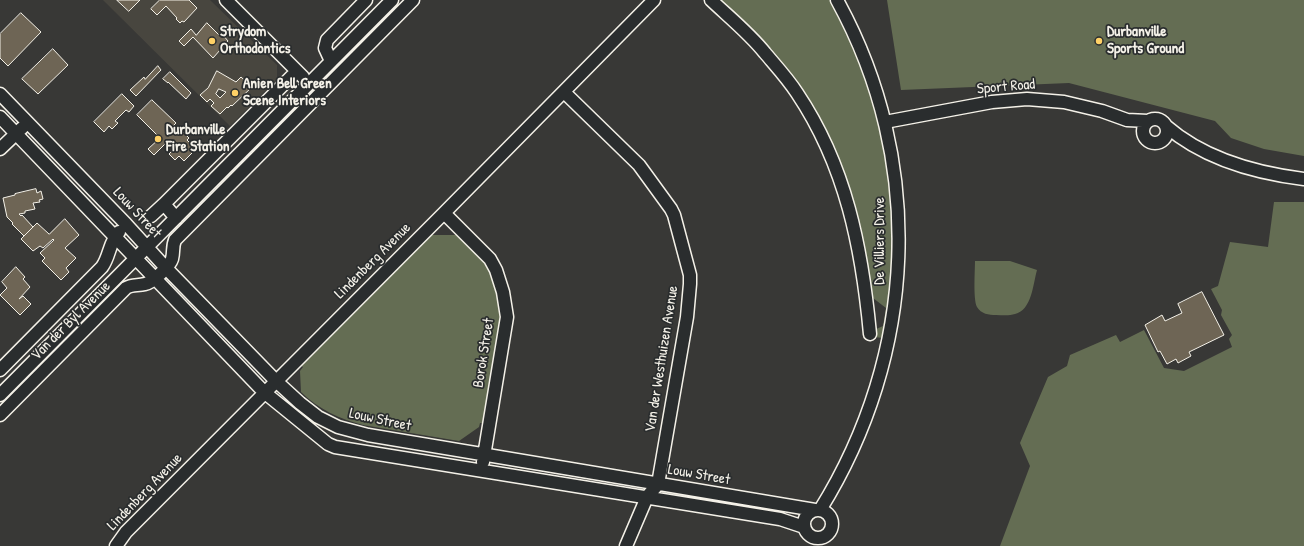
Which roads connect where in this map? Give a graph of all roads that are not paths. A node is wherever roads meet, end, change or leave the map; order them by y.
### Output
1 (226, 0) edge
2 (366, 0) edge
3 (392, 0) edge
4 (413, 0) edge
5 (654, 0) edge
6 (711, 0) edge
7 (838, 0) edge
8 (331, 61) junction
9 (297, 71) junction
10 (309, 83) junction
11 (564, 92) junction
12 (0, 94) edge
13 (0, 117) edge
14 (1128, 120) junction
15 (1148, 121) junction
16 (885, 122) junction
17 (28, 123) junction
18 (1166, 126) junction
19 (16, 134) junction
20 (1144, 134) junction
21 (1162, 140) junction
22 (0, 149) edge
23 (1199, 149) junction
24 (1304, 179) edge
25 (164, 204) junction
26 (444, 214) junction
27 (152, 216) dead end
28 (176, 218) junction
29 (126, 224) junction
30 (115, 236) junction
31 (147, 247) junction
32 (136, 258) junction
33 (166, 268) junction
34 (156, 278) junction
35 (870, 334) dead end
36 (0, 370) edge
37 (276, 381) junction
38 (264, 392) junction
39 (0, 395) edge
40 (0, 415) edge
41 (484, 455) junction
42 (481, 470) junction
43 (658, 484) junction
44 (647, 497) junction
45 (821, 512) junction
46 (810, 538) edge
47 (116, 546) edge
48 (626, 546) edge

1 - 9 street
2 - 8 street
3 - 8 street, Van der Byl Avenue
4 - 33 street, Van der Byl Avenue
5 - 11 street, Lindenberg Avenue
6 - 35 street, De Villiers Drive
7 - 16 street, De Villiers Drive
8 - 10 street, Van der Byl Avenue
9 - 10 street
9 - 25 street
10 - 28 street, Van der Byl Avenue
11 - 26 street, Lindenberg Avenue
11 - 43 street, Van der Westhuizen Avenue
12 - 17 street, Louw Street
13 - 19 street, Louw Street
14 - 15 street, Sport Road
14 - 16 street, Sport Road
14 - 20 street, Sport Road
15 - 18 street
15 - 20 street
16 - 45 street, De Villiers Drive
17 - 19 street
17 - 29 street, Louw Street
18 - 21 street
18 - 23 street
19 - 22 street
19 - 30 street, Louw Street
20 - 21 street
21 - 23 street
23 - 24 street
25 - 27 street
25 - 28 street
26 - 37 street, Lindenberg Avenue
26 - 41 street, Borok Street
28 - 31 street, Van der Byl Avenue
29 - 30 street
29 - 31 street, Louw Street
30 - 32 street, Louw Street
30 - 36 street
31 - 32 street, Van der Byl Avenue
31 - 33 street, Louw Street
32 - 34 street, Louw Street
32 - 39 street, Van der Byl Avenue
33 - 34 street, Van der Byl Avenue
33 - 37 street, Louw Street
34 - 38 street, Louw Street
34 - 40 street, Van der Byl Avenue
37 - 38 street, Lindenberg Avenue
37 - 41 street, Louw Street
38 - 42 street, Louw Street
38 - 47 street, Lindenberg Avenue
41 - 42 street, Borok Street
41 - 43 street, Louw Street
42 - 44 street, Louw Street
43 - 44 street
43 - 45 street, Louw Street
44 - 46 street, Louw Street
44 - 48 street
45 - 46 street
45 - 46 street

